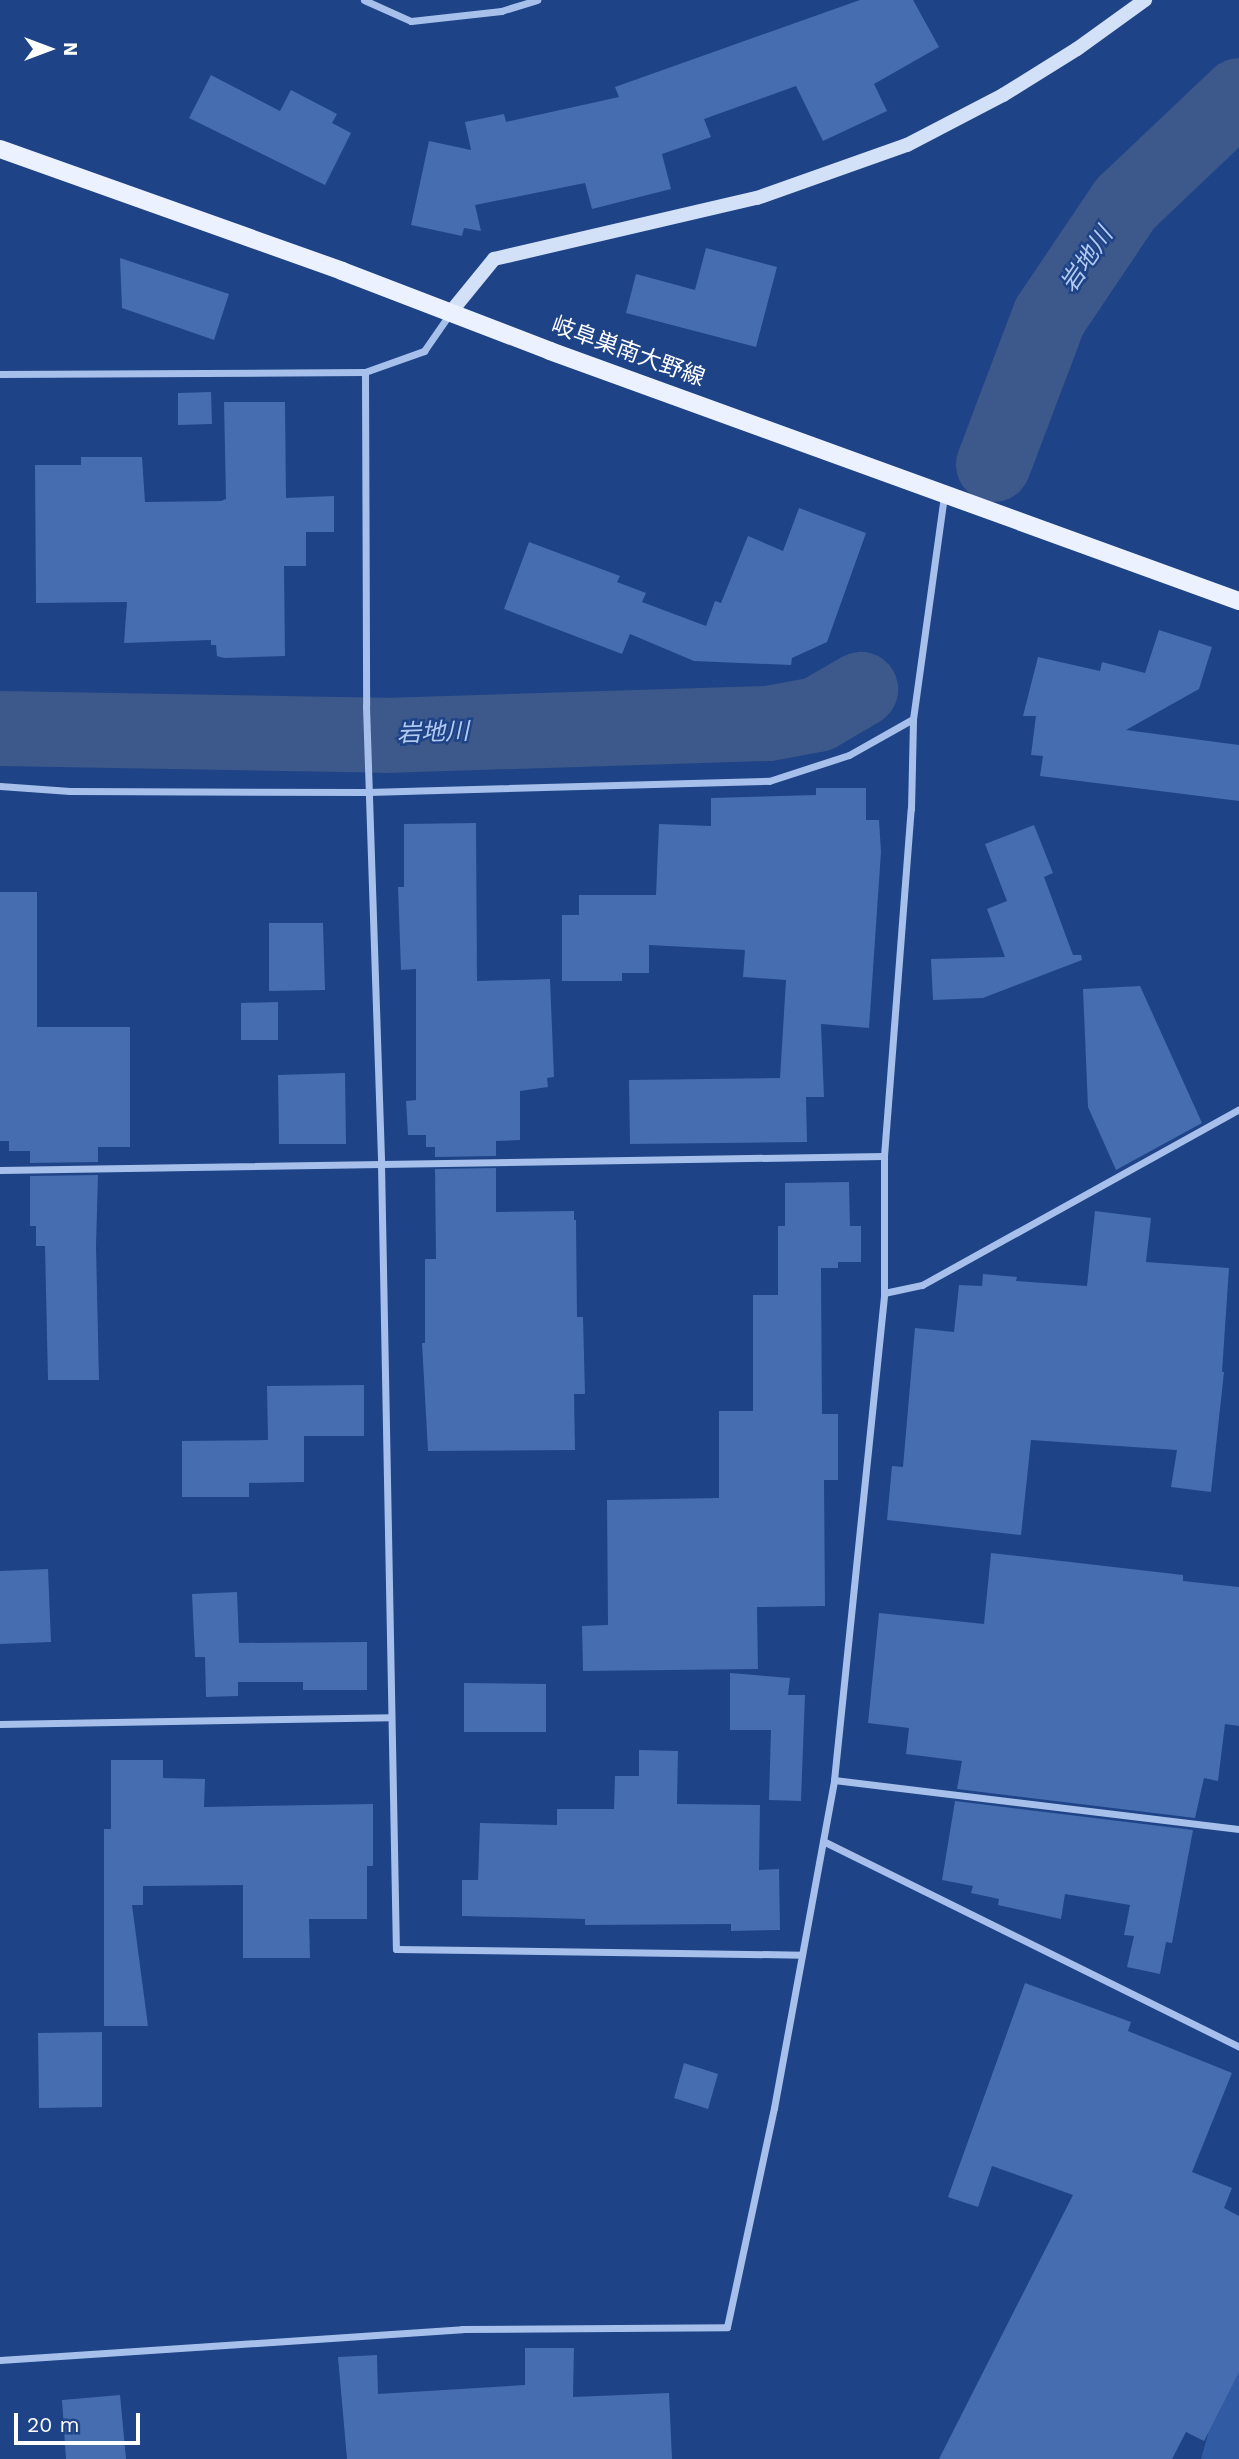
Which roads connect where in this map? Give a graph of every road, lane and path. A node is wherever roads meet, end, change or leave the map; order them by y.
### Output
1 (364, 0) edge
2 (537, 0) edge
3 (1145, 0) edge
4 (0, 149) edge
5 (450, 313) junction
6 (365, 372) junction
7 (0, 374) edge
8 (944, 493) junction
9 (1239, 601) edge
10 (913, 719) junction
11 (0, 786) edge
12 (368, 792) junction
13 (1239, 1109) edge
14 (884, 1156) junction
15 (381, 1164) junction
16 (0, 1170) edge
17 (884, 1293) junction
18 (391, 1717) junction
19 (0, 1724) edge
20 (834, 1780) junction
21 (1239, 1829) edge
22 (823, 1841) junction
23 (802, 1955) junction
24 (1239, 2048) edge
25 (0, 2360) edge

1 - 2 street
3 - 5 street
4 - 5 main road, 岐阜巣南大野線
5 - 6 street
5 - 8 main road, 岐阜巣南大野線
6 - 7 street
6 - 12 street
8 - 9 main road, 岐阜巣南大野線
8 - 10 street
10 - 12 street
10 - 14 street
11 - 12 street
12 - 15 street
13 - 17 street
14 - 15 street
14 - 17 street
15 - 16 street
15 - 18 street
17 - 20 street
18 - 19 street
18 - 23 street
20 - 21 street
20 - 22 street
22 - 23 street
22 - 24 street
23 - 25 street

